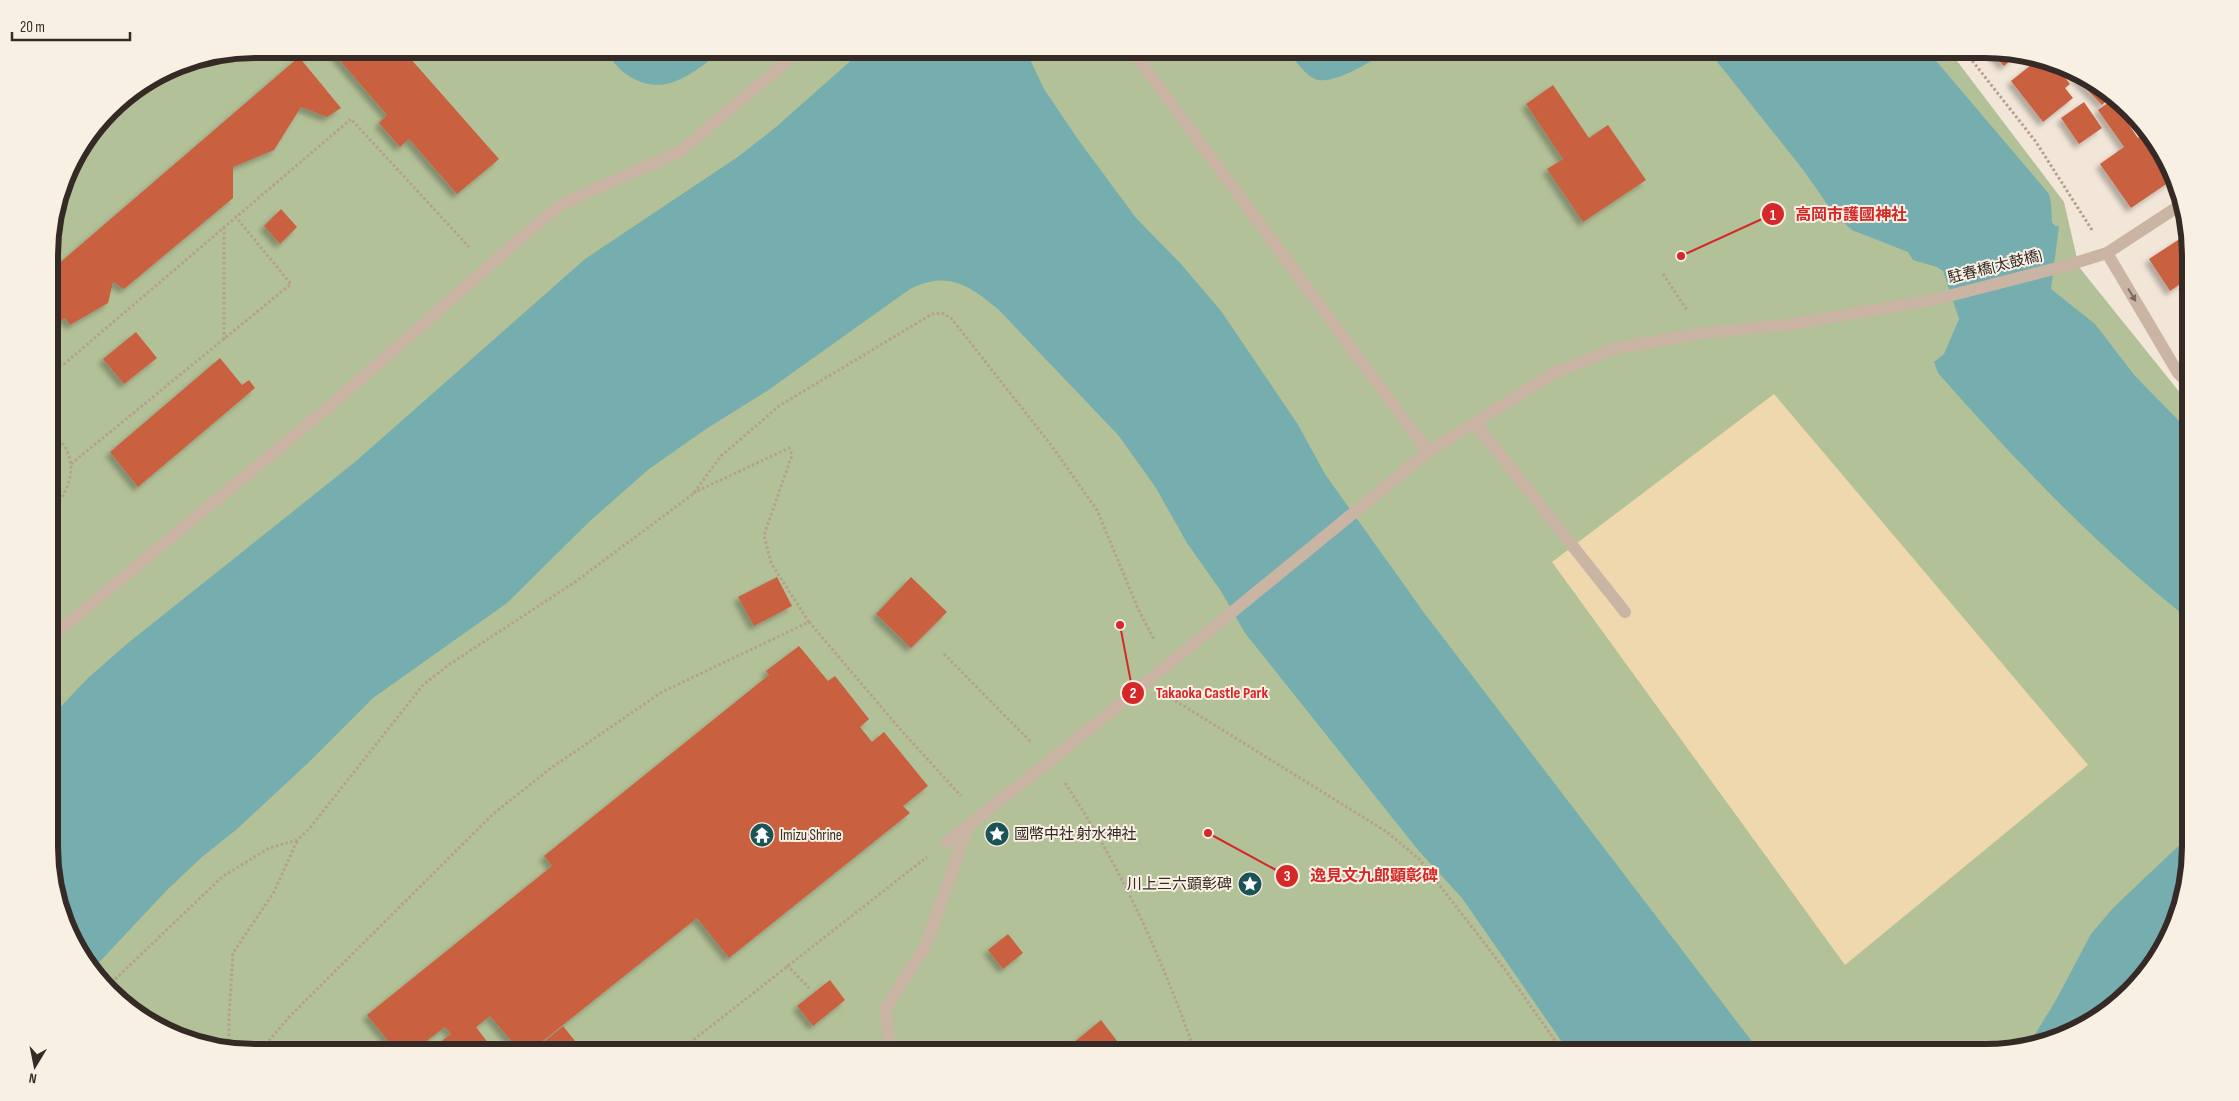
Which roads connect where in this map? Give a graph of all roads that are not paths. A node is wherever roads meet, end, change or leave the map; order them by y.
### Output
1 (790, 58) edge
2 (1138, 58) edge
3 (2176, 208) edge
4 (2107, 253) junction
5 (2182, 377) edge
6 (1475, 423) junction
7 (1428, 452) junction
8 (1624, 612) dead end
9 (58, 631) edge
10 (968, 826) junction
11 (948, 842) road end
12 (889, 1044) edge

1 - 9 street
2 - 7 street
3 - 4 street, 駐春橋(太鼓橋)
4 -> 5 street
4 - 6 street, 駐春橋(太鼓橋)
6 - 7 street, 駐春橋(太鼓橋)
6 - 8 street
7 - 10 street, 駐春橋(太鼓橋)
10 - 11 street, 駐春橋(太鼓橋)
10 - 12 street

